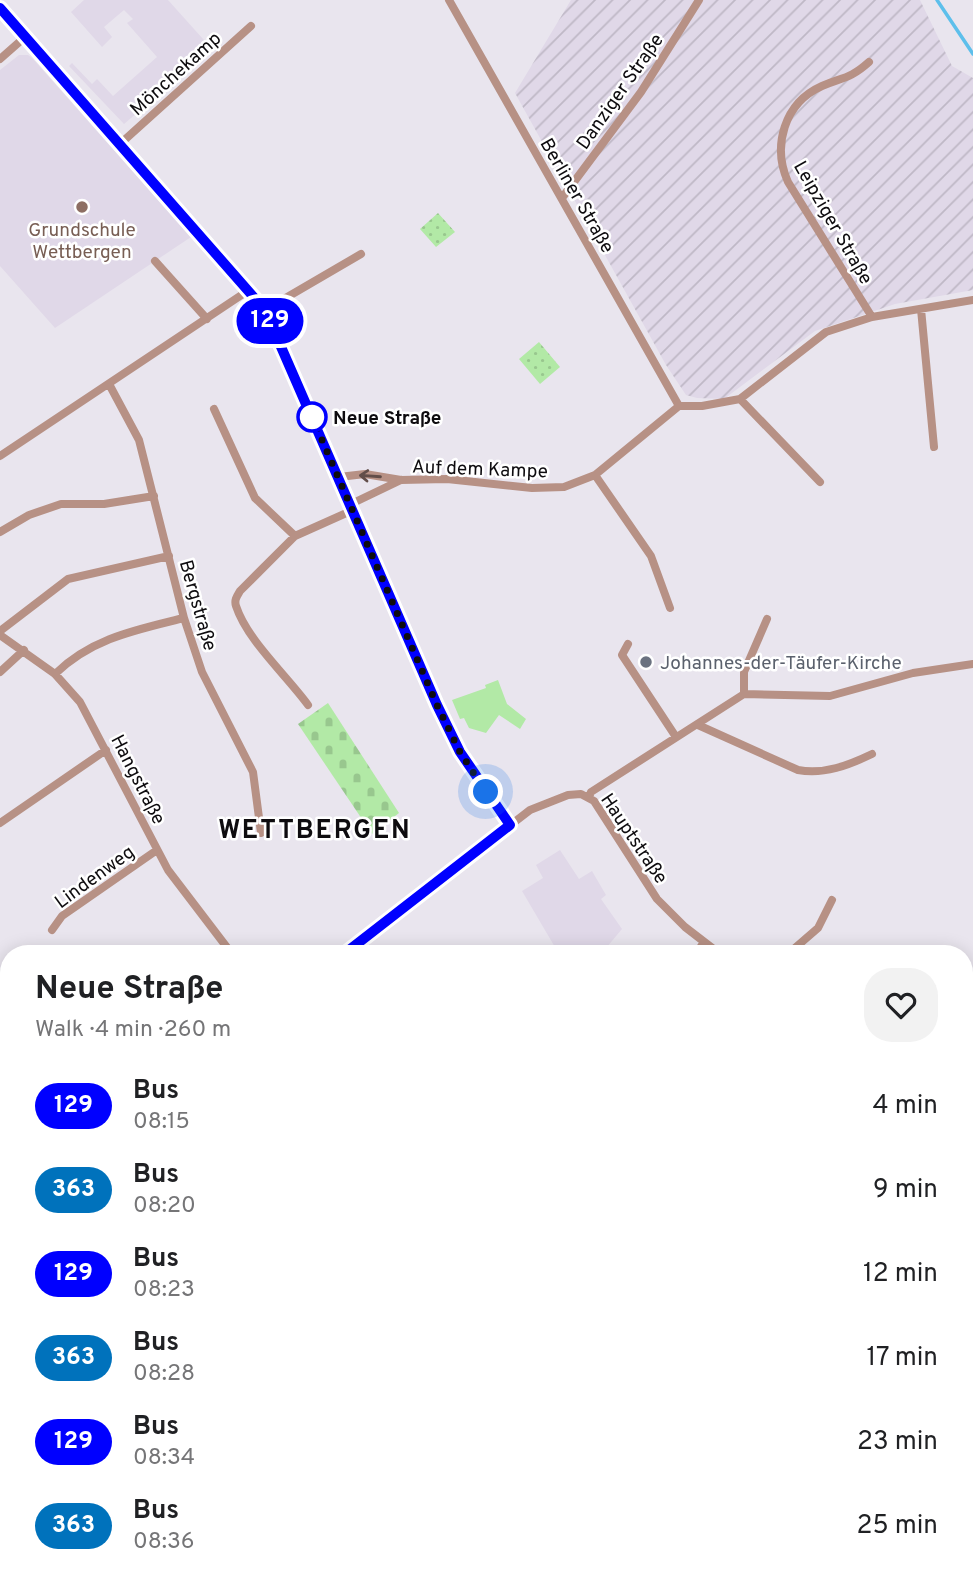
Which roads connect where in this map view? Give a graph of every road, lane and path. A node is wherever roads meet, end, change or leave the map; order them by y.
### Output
1 (449, 0) edge
2 (699, 0) edge
3 (0, 8) edge
4 (251, 26) dead end
5 (25, 37) junction
6 (0, 59) edge
7 (869, 62) dead end
8 (120, 144) junction
9 (562, 198) junction
10 (360, 254) dead end
11 (155, 261) dead end
12 (249, 290) junction
13 (973, 300) edge
14 (921, 309) junction
15 (265, 310) junction
16 (872, 317) junction
17 (206, 319) junction
18 (108, 384) junction
19 (740, 399) junction
20 (679, 406) junction
21 (214, 409) dead end
22 (934, 447) dead end
23 (0, 456) edge
24 (595, 475) junction
25 (339, 477) junction
26 (401, 480) junction
27 (820, 482) dead end
28 (154, 496) junction
29 (352, 507) junction
30 (0, 532) edge
31 (295, 536) junction
32 (169, 556) junction
33 (670, 608) dead end
34 (184, 618) junction
35 (767, 619) dead end
36 (0, 633) edge
37 (628, 644) dead end
38 (24, 650) junction
39 (973, 664) edge
40 (0, 672) edge
41 (55, 674) junction
42 (744, 694) junction
43 (308, 705) dead end
44 (698, 725) junction
45 (676, 737) junction
46 (106, 750) junction
47 (872, 754) dead end
48 (589, 797) junction
49 (0, 823) edge
50 (510, 825) junction
51 (261, 833) dead end
52 (157, 850) junction
53 (832, 900) dead end
54 (52, 930) dead end
55 (704, 942) junction
56 (225, 945) edge
57 (356, 945) edge
58 (702, 945) edge
59 (708, 945) edge
60 (798, 945) edge

1 - 9 street, Berliner Straße
2 - 9 street, Danziger Straße
3 - 5 street
4 - 8 street, Mönchekamp
5 - 6 street
5 - 8 street
7 - 16 street, Leipziger Straße
8 - 12 street
9 - 20 street, Berliner Straße
10 - 15 street
11 - 17 street
12 - 15 street
12 - 17 street
13 - 14 street
14 - 16 street
14 - 22 street
15 - 25 street
16 - 19 street
17 - 18 street
18 - 23 street
18 - 28 street, Bergstraße
19 - 20 street
19 - 27 street
20 - 24 street, Auf dem Kampe
21 - 31 street
24 - 26 street, Auf dem Kampe
24 - 33 street
26 -> 25 street, Auf dem Kampe
25 - 29 street
26 - 29 street, Auf dem Kampe
28 - 30 street
28 - 32 street, Bergstraße
29 - 31 street, Auf dem Kampe
29 - 50 street
31 - 43 street
32 - 34 street, Bergstraße
32 - 36 street
34 - 41 street
34 - 51 street, Bergstraße
35 - 42 street
36 - 38 street, Hangstraße
37 - 45 street
38 - 40 street
38 - 41 street, Hangstraße
39 - 42 street
41 - 46 street, Hangstraße
42 - 44 street
44 - 45 street
44 - 47 street
45 - 48 street
46 - 49 street
46 - 52 street, Hangstraße
48 - 50 street, Hauptstraße
48 - 55 street, Hauptstraße
50 - 57 street, Hauptstraße
52 - 54 street, Lindenweg
52 - 56 street, Hangstraße
53 - 60 street
55 - 58 street
55 - 59 street, Hauptstraße

